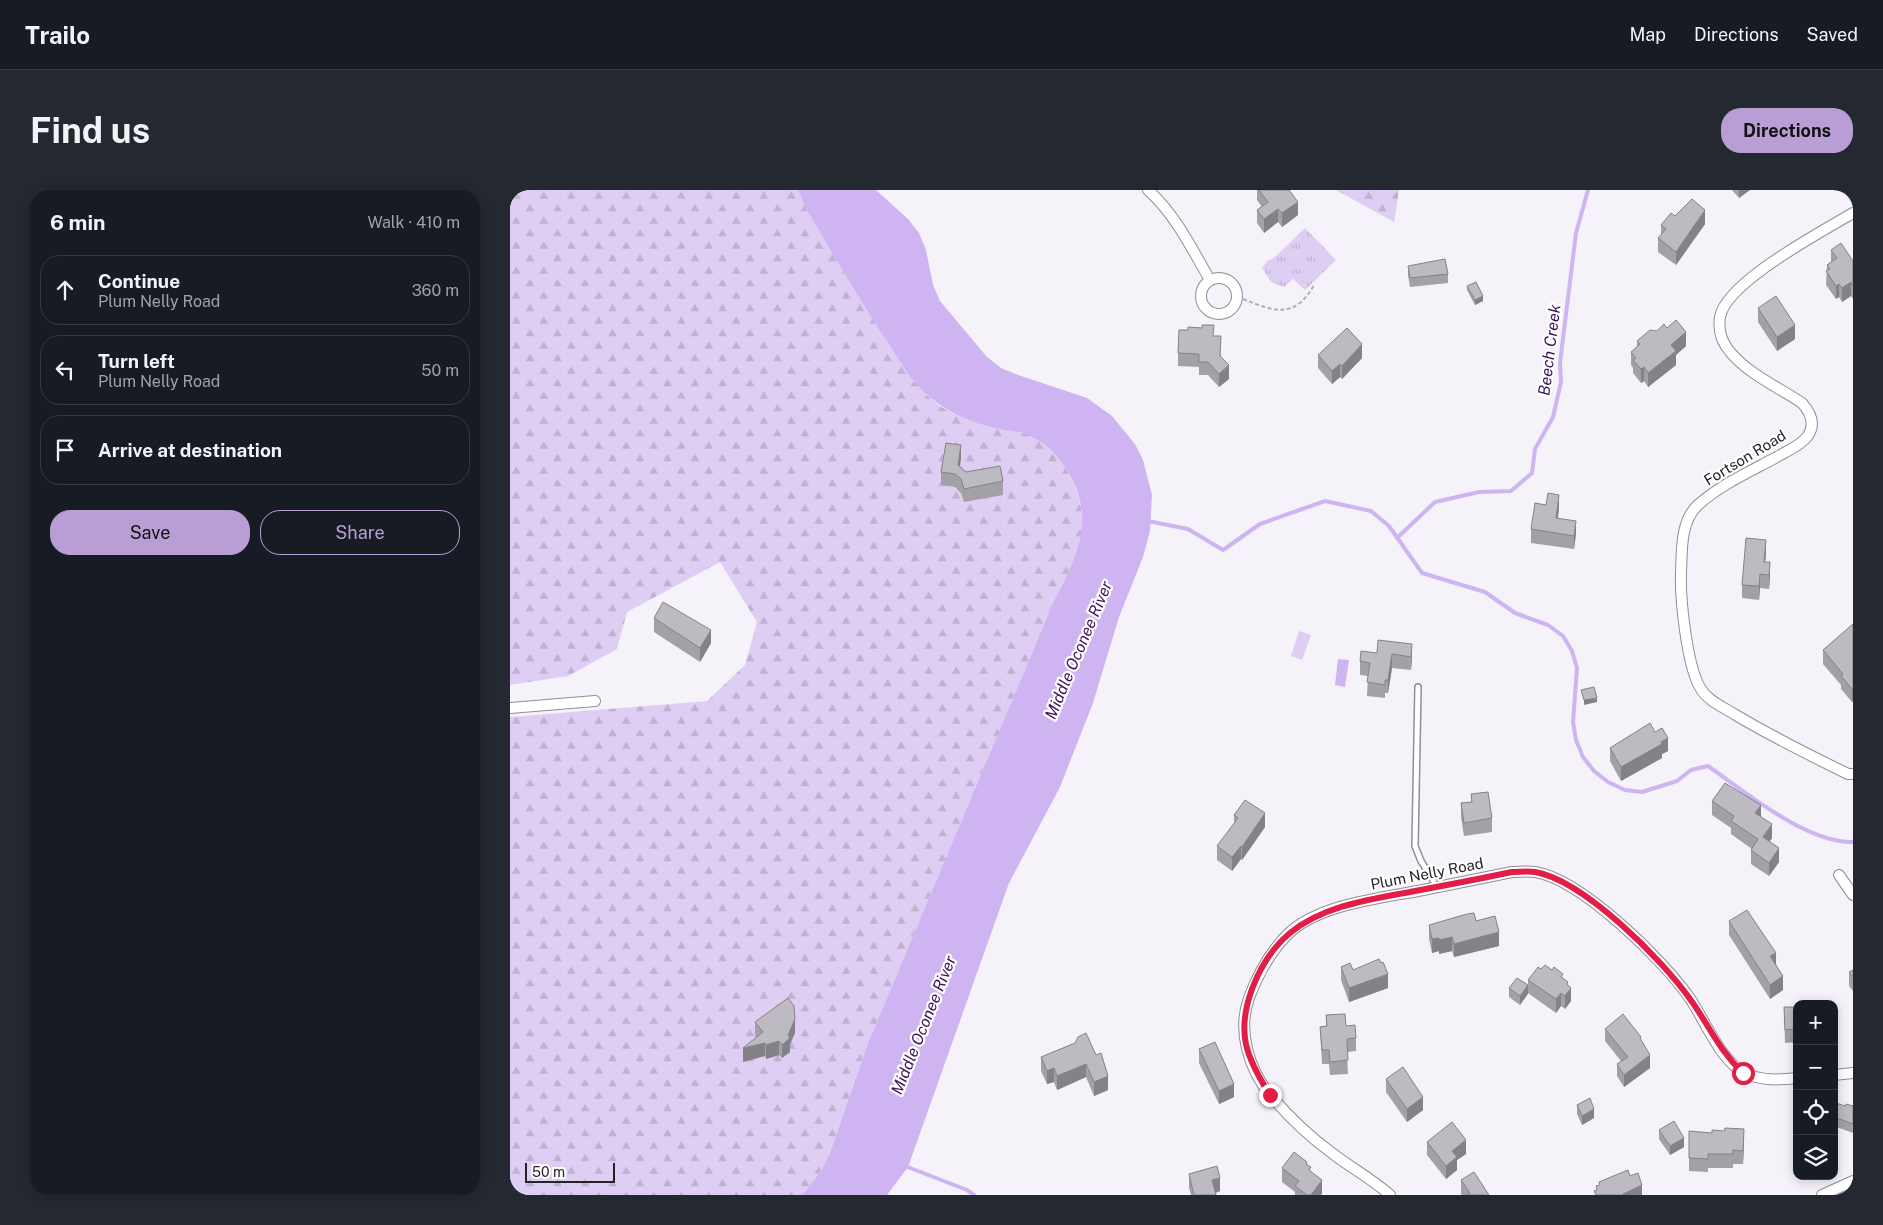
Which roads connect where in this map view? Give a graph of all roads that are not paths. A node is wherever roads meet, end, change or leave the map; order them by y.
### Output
1 (1148, 190) edge
2 (1853, 212) edge
3 (1210, 280) dead end
4 (1418, 687) dead end
5 (595, 701) dead end
6 (510, 708) edge
7 (1853, 774) edge
8 (1839, 875) dead end
9 (1437, 887) junction
10 (1853, 895) edge
11 (1853, 1073) edge
12 (1838, 1075) edge
13 (1793, 1078) edge
14 (1853, 1181) edge
15 (1390, 1195) edge
16 (1822, 1195) edge

1 - 3 street
2 - 7 street, Fortson Road
4 - 9 lane
5 - 6 street
8 - 10 street
9 - 13 street, Plum Nelly Road
9 - 15 street, Plum Nelly Road
11 - 12 street
14 - 16 street

